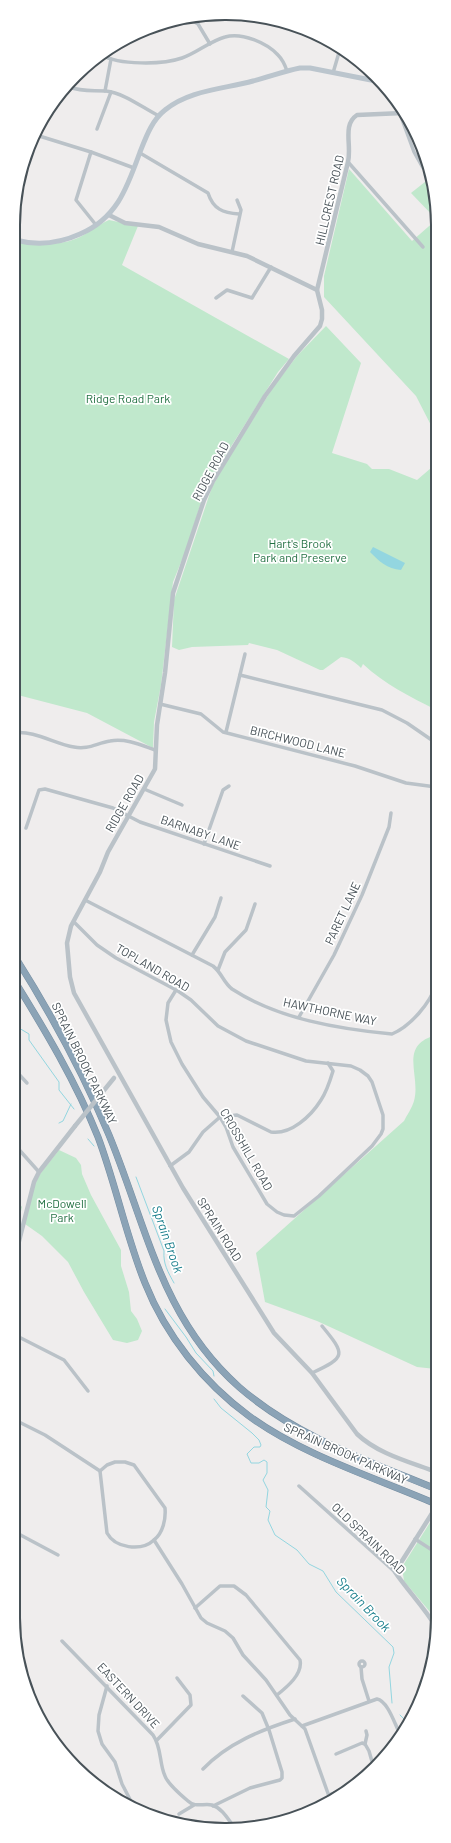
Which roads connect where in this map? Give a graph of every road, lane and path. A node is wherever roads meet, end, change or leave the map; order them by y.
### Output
1 (196, 22) edge
2 (210, 44) junction
3 (339, 54) edge
4 (107, 57) edge
5 (111, 59) junction
6 (287, 71) junction
7 (333, 73) junction
8 (371, 80) edge
9 (72, 89) edge
10 (105, 91) junction
11 (111, 92) junction
12 (398, 114) edge
13 (159, 116) junction
14 (406, 127) edge
15 (97, 129) dead end
16 (40, 136) edge
17 (91, 152) junction
18 (140, 153) junction
19 (348, 162) junction
20 (422, 167) edge
21 (134, 168) junction
22 (237, 200) dead end
23 (239, 214) junction
24 (109, 215) junction
25 (96, 225) junction
26 (20, 241) edge
27 (423, 247) dead end
28 (232, 252) junction
29 (271, 267) junction
30 (317, 290) junction
31 (216, 298) dead end
32 (245, 654) dead end
33 (240, 675) junction
34 (160, 704) junction
35 (20, 732) edge
36 (226, 732) junction
37 (431, 740) edge
38 (155, 750) junction
39 (229, 786) dead end
40 (431, 786) edge
41 (144, 789) junction
42 (182, 805) dead end
43 (391, 813) dead end
44 (128, 815) junction
45 (26, 828) dead end
46 (204, 844) junction
47 (270, 866) dead end
48 (220, 898) dead end
49 (85, 900) junction
50 (255, 904) dead end
51 (74, 922) junction
52 (68, 935) joint
53 (192, 955) junction
54 (20, 965) edge
55 (218, 970) junction
56 (20, 990) edge
57 (176, 990) junction
58 (431, 996) edge
59 (299, 1017) junction
60 (328, 1063) junction
61 (339, 1064) junction
62 (333, 1071) junction
63 (119, 1072) junction
64 (20, 1075) edge
65 (27, 1083) dead end
66 (220, 1117) junction
67 (20, 1151) edge
68 (366, 1152) joint
69 (170, 1166) junction
70 (39, 1172) junction
71 (20, 1240) edge
72 (322, 1326) dead end
73 (20, 1338) edge
74 (312, 1374) junction
75 (88, 1391) dead end
76 (20, 1422) edge
77 (431, 1470) edge
78 (100, 1471) junction
79 (299, 1486) dead end
80 (431, 1487) edge
81 (431, 1504) edge
82 (431, 1514) edge
83 (20, 1535) edge
84 (415, 1539) junction
85 (154, 1540) junction
86 (431, 1549) edge
87 (58, 1555) dead end
88 (395, 1572) junction
89 (195, 1608) junction
90 (431, 1620) edge
91 (62, 1641) dead end
92 (361, 1667) dead end
93 (178, 1678) dead end
94 (108, 1686) junction
95 (277, 1695) junction
96 (243, 1696) dead end
97 (369, 1701) junction
98 (296, 1719) junction
99 (302, 1726) junction
100 (268, 1728) junction
101 (398, 1729) edge
102 (366, 1731) dead end
103 (157, 1740) junction
104 (365, 1744) junction
105 (336, 1754) dead end
106 (372, 1762) edge
107 (203, 1769) dead end
108 (329, 1794) edge
109 (130, 1799) edge
110 (194, 1805) junction
111 (213, 1806) junction
112 (178, 1814) dead end
113 (231, 1823) edge

1 - 2 street
2 - 5 street
2 - 6 street
3 - 7 street
4 - 5 street
5 - 10 street
6 - 7 main road
6 - 13 main road
7 - 8 main road
9 - 10 street
10 - 11 street
11 - 13 street
11 - 15 street
12 - 19 street, HILLCREST ROAD
13 - 18 main road
14 - 20 street
16 - 17 street
17 - 21 street
17 - 25 street
18 - 21 main road
18 - 23 street
19 - 27 street
19 - 30 street, HILLCREST ROAD
21 - 24 main road
22 - 23 street
23 - 28 street
24 - 25 main road
24 - 28 street
25 - 26 main road
28 - 29 street
29 - 30 street
29 - 31 street
30 - 34 street, RIDGE ROAD
32 - 33 street
33 - 36 street
33 - 37 street
34 - 36 street, BIRCHWOOD LANE
34 - 38 street, RIDGE ROAD
35 - 38 street
36 - 40 street, BIRCHWOOD LANE
38 - 41 street, RIDGE ROAD
39 - 46 street
41 - 42 street
41 - 44 street, RIDGE ROAD
43 - 59 street, PARET LANE
44 - 45 street, BARNABY LANE
44 - 46 street, BARNABY LANE
44 - 49 street, RIDGE ROAD
46 - 47 street, BARNABY LANE
48 - 53 street
49 - 51 street, RIDGE ROAD
49 - 53 street, HAWTHORNE WAY
50 - 55 street
51 - 52 street, RIDGE ROAD
51 - 57 street, TOPLAND ROAD
52 - 63 street, SPRAIN ROAD
53 - 55 street, HAWTHORNE WAY
54 - 80 highway, SPRAIN BROOK PARKWAY
55 - 59 street, HAWTHORNE WAY
56 - 81 highway, SPRAIN BROOK PARKWAY
57 - 60 street, TOPLAND ROAD
57 - 66 street, CROSSHILL ROAD
58 - 59 street, HAWTHORNE WAY
60 - 61 street, TOPLAND ROAD
60 - 62 street
61 - 62 street
61 - 68 street, TOPLAND ROAD
62 - 66 street
63 - 69 street, SPRAIN ROAD
63 - 70 street, bridge
64 - 65 street
66 - 68 street, CROSSHILL ROAD
66 - 69 street
67 - 70 street
69 - 74 street, SPRAIN ROAD
70 - 71 street
72 - 74 street
73 - 75 street
74 - 77 street, SPRAIN ROAD
76 - 78 street
78 - 85 street
78 - 85 street
79 - 88 street, OLD SPRAIN ROAD
82 - 84 street
83 - 87 street
84 - 86 street
84 - 88 street
85 - 89 street
88 - 90 street, OLD SPRAIN ROAD
89 - 95 street
89 - 95 street
91 - 94 street, EASTERN DRIVE
92 - 97 street
93 - 103 street
94 - 103 street, EASTERN DRIVE
94 - 109 street
95 - 98 street
96 - 100 street
97 - 99 street
97 - 101 street
98 - 99 street
98 - 100 street
99 - 108 street
100 - 107 street
100 - 111 street
102 - 104 street
103 - 110 street, EASTERN DRIVE
104 - 105 street
104 - 106 street
110 - 111 street
110 - 112 street
111 - 113 street

